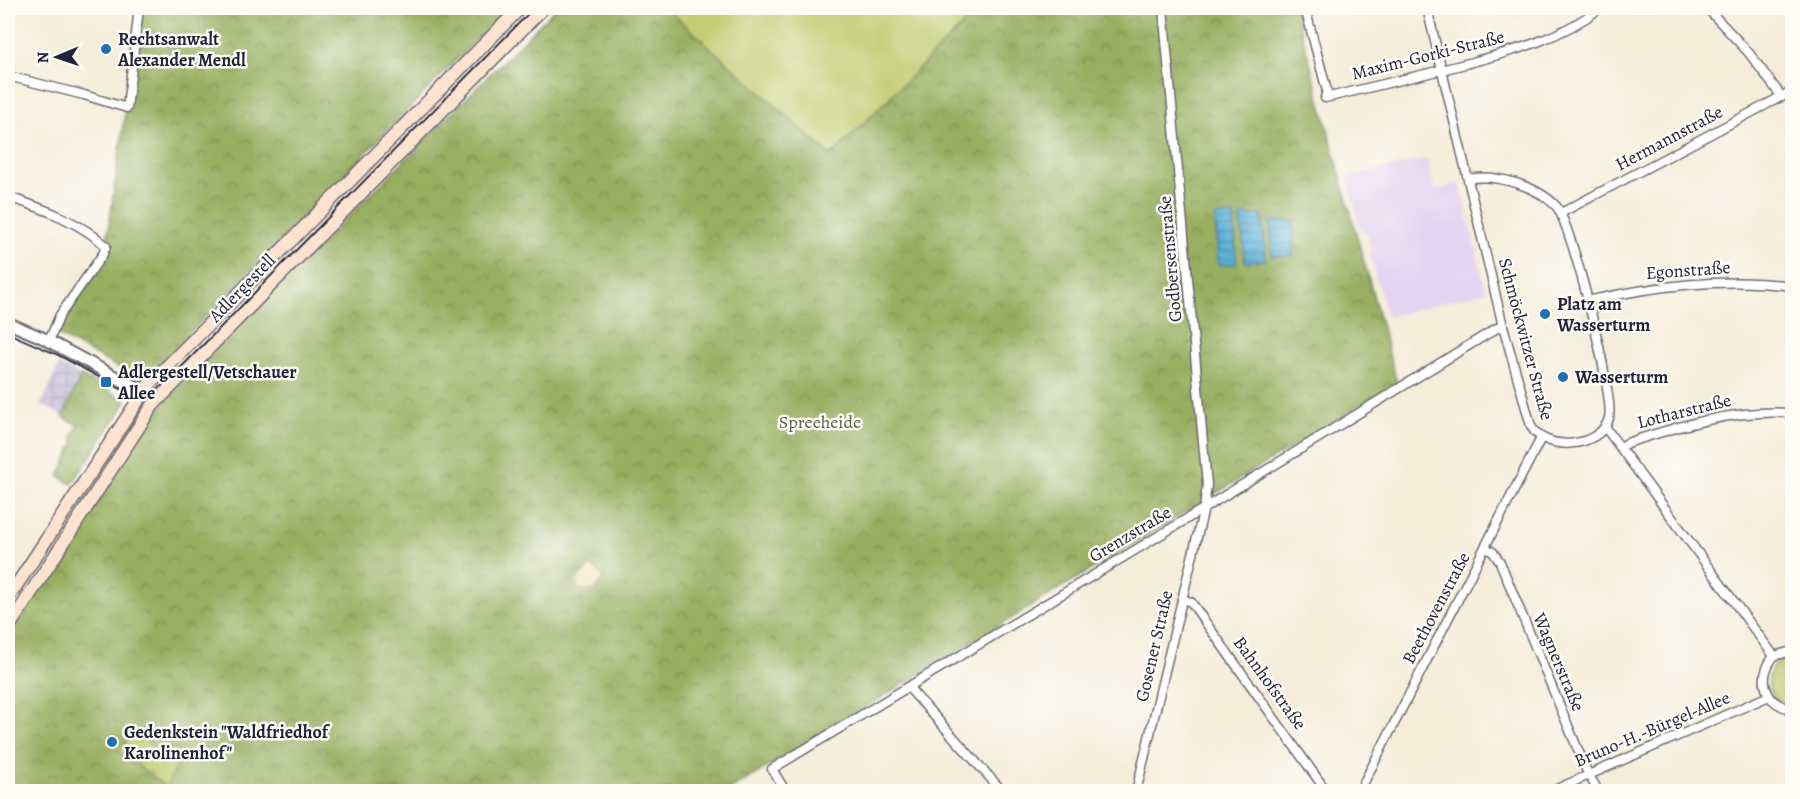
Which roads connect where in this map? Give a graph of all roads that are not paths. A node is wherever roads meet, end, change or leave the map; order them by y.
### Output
1 (138, 8) edge
2 (520, 8) edge
3 (543, 8) edge
4 (1163, 8) edge
5 (1305, 8) edge
6 (1427, 8) edge
7 (1600, 8) edge
8 (1707, 8) edge
9 (1446, 69) junction
10 (8, 76) edge
11 (1792, 91) edge
12 (1782, 97) junction
13 (1468, 179) junction
14 (8, 197) edge
15 (1561, 213) junction
16 (1792, 286) edge
17 (1587, 301) junction
18 (8, 326) edge
19 (1503, 326) junction
20 (49, 341) junction
21 (144, 390) junction
22 (160, 397) junction
23 (1792, 413) edge
24 (1605, 427) junction
25 (1541, 438) junction
26 (1621, 447) junction
27 (1204, 508) junction
28 (1486, 548) junction
29 (8, 598) edge
30 (1182, 599) junction
31 (9, 623) edge
32 (1792, 651) edge
33 (1774, 656) junction
34 (909, 688) junction
35 (1768, 696) junction
36 (1792, 709) edge
37 (1588, 774) junction
38 (786, 792) edge
39 (1003, 792) edge
40 (1136, 792) edge
41 (1327, 792) edge
42 (1359, 792) edge
43 (1550, 792) edge
44 (1599, 792) edge

1 - 10 street
2 - 21 main road, Adlergestell
3 - 22 main road, Adlergestell
4 - 27 street, Godbersenstraße
5 - 9 street, Maxim-Gorki-Straße
6 - 9 street, Schmöckwitzer Straße
7 - 9 street, Maxim-Gorki-Straße
8 - 12 street
9 - 13 street, Schmöckwitzer Straße
11 - 12 street, Hermannstraße
12 - 15 street, Hermannstraße
13 - 15 street
13 - 19 street, Schmöckwitzer Straße
14 - 20 street
15 - 17 street
16 - 17 street, Egonstraße
17 - 24 street
18 - 20 street
19 - 25 street, Schmöckwitzer Straße
19 - 27 street, Grenzstraße
20 - 21 street
21 - 22 street
21 - 29 main road, Adlergestell
22 - 31 main road, Adlergestell
23 - 26 street, Lotharstraße
24 - 25 street, Schmöckwitzer Straße
24 - 26 street
25 - 28 street, Beethovenstraße
26 - 33 street
27 - 30 street, Gosener Straße
27 - 34 street, Grenzstraße
28 - 37 street, Wagnerstraße
28 - 42 street, Beethovenstraße
30 - 40 street, Gosener Straße
30 - 41 street, Bahnhofstraße
32 - 33 street
33 - 35 street
34 - 38 street, Grenzstraße
34 - 39 street
35 - 36 street
35 - 37 street, Bruno-H.-Bürgel-Allee
37 - 43 street, Bruno-H.-Bürgel-Allee
37 - 44 street, Wagnerstraße

